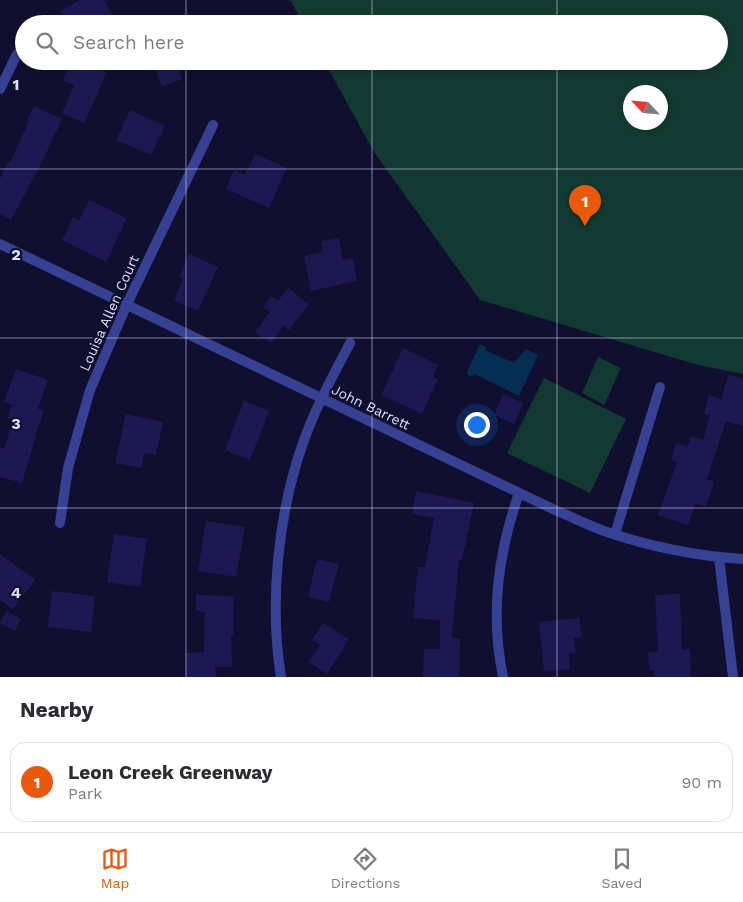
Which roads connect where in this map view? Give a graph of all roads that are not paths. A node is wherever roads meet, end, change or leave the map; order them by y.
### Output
1 (15, 58) edge
2 (0, 89) edge
3 (213, 125) dead end
4 (0, 244) edge
5 (126, 304) junction
6 (350, 343) dead end
7 (660, 387) dead end
8 (321, 398) junction
9 (519, 493) junction
10 (60, 523) dead end
11 (615, 534) junction
12 (719, 557) junction
13 (743, 559) edge
14 (281, 677) edge
15 (503, 677) edge
16 (733, 677) edge

1 - 2 street
3 - 5 street, Louisa Allen Court
4 - 5 street, John Barrett
5 - 8 street, John Barrett
5 - 10 street, Louisa Allen Court
6 - 8 street
7 - 11 street
8 - 9 street, John Barrett
8 - 14 street
9 - 11 street, John Barrett
9 - 15 street
11 - 12 street, John Barrett
12 - 13 street, John Barrett
12 - 16 street

